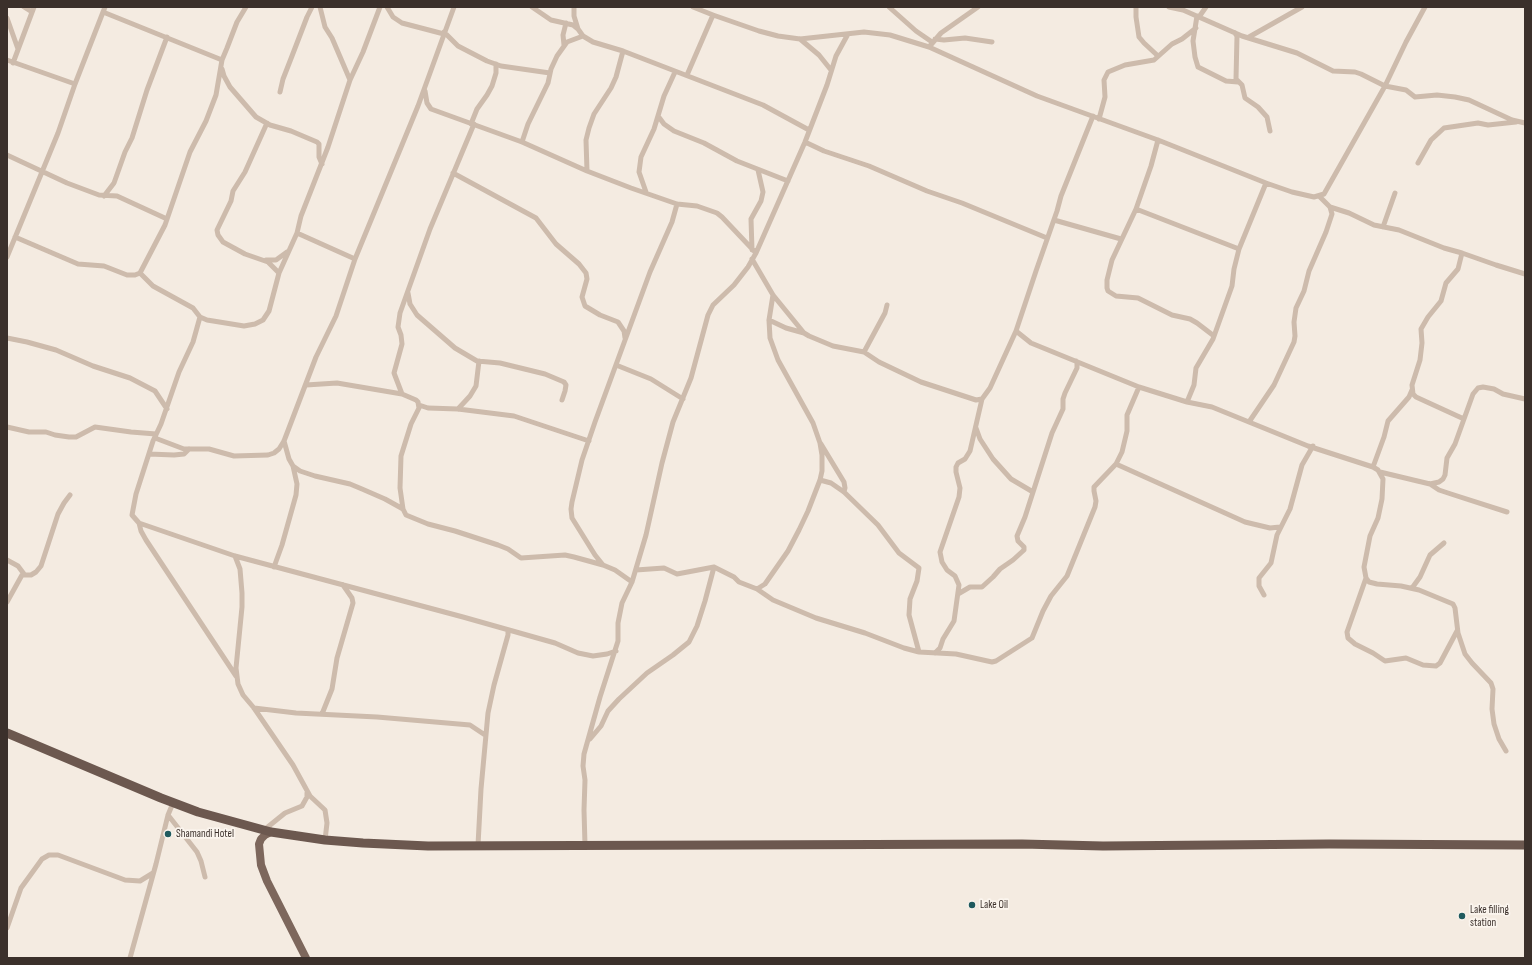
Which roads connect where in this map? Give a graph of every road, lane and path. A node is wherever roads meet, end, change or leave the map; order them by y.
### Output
1 (24, 7) edge
2 (246, 7) edge
3 (312, 7) edge
4 (320, 7) edge
5 (380, 7) edge
6 (387, 7) edge
7 (454, 7) edge
8 (532, 7) edge
9 (574, 7) edge
10 (693, 7) edge
11 (889, 7) edge
12 (978, 7) edge
13 (1136, 7) edge
14 (1169, 7) edge
15 (1206, 7) edge
16 (1302, 7) edge
17 (1426, 7) edge
18 (33, 9) edge
19 (104, 10) edge
20 (713, 15) junction
21 (1198, 16) junction
22 (7, 18) edge
23 (566, 23) junction
24 (1196, 28) junction
25 (578, 29) junction
26 (444, 33) junction
27 (1235, 33) junction
28 (848, 34) junction
29 (583, 36) junction
30 (167, 37) junction
31 (1249, 37) junction
32 (800, 39) junction
33 (992, 42) dead end
34 (932, 43) junction
35 (564, 45) junction
36 (18, 49) junction
37 (623, 51) junction
38 (1158, 56) junction
39 (7, 60) edge
40 (13, 63) junction
41 (222, 63) junction
42 (496, 64) junction
43 (831, 70) junction
44 (675, 72) junction
45 (550, 73) junction
46 (687, 75) junction
47 (350, 80) junction
48 (1238, 82) junction
49 (75, 84) junction
50 (1385, 86) junction
51 (424, 90) junction
52 (280, 92) dead end
53 (658, 116) junction
54 (1092, 116) junction
55 (1099, 119) junction
56 (1517, 122) junction
57 (267, 123) junction
58 (1525, 123) edge
59 (473, 124) junction
60 (808, 130) junction
61 (1270, 130) dead end
62 (1158, 140) junction
63 (522, 142) junction
64 (805, 142) junction
65 (7, 155) edge
66 (1418, 163) dead end
67 (322, 164) junction
68 (758, 170) junction
69 (587, 171) junction
70 (42, 172) junction
71 (453, 173) junction
72 (788, 181) junction
73 (1266, 183) junction
74 (646, 192) junction
75 (1394, 193) dead end
76 (104, 196) junction
77 (1319, 196) junction
78 (677, 204) junction
79 (1330, 207) junction
80 (1136, 209) junction
81 (167, 219) junction
82 (1054, 220) junction
83 (1383, 227) junction
84 (297, 233) junction
85 (15, 237) junction
86 (1047, 238) junction
87 (1121, 239) junction
88 (1239, 249) junction
89 (288, 252) junction
90 (754, 252) junction
91 (1462, 253) junction
92 (7, 257) edge
93 (355, 259) junction
94 (752, 259) junction
95 (263, 260) junction
96 (140, 273) junction
97 (279, 273) junction
98 (1525, 274) edge
99 (408, 292) junction
100 (774, 295) junction
101 (887, 305) dead end
102 (200, 317) junction
103 (769, 320) junction
104 (1016, 331) junction
105 (804, 332) junction
106 (1214, 336) junction
107 (7, 338) edge
108 (625, 339) junction
109 (864, 352) junction
110 (1076, 361) junction
111 (479, 362) junction
112 (616, 365) junction
113 (306, 385) junction
114 (1139, 387) junction
115 (1412, 389) junction
116 (402, 394) junction
117 (683, 398) junction
118 (982, 399) junction
119 (1525, 399) edge
120 (562, 400) dead end
121 (1188, 402) junction
122 (419, 405) junction
123 (458, 408) junction
124 (167, 409) junction
125 (1464, 419) junction
126 (1249, 422) junction
127 (7, 427) edge
128 (976, 428) junction
129 (155, 436) junction
130 (284, 441) junction
131 (588, 441) junction
132 (820, 443) junction
133 (1313, 446) junction
134 (190, 449) junction
135 (149, 454) junction
136 (1116, 464) junction
137 (293, 466) junction
138 (1373, 467) junction
139 (1380, 472) junction
140 (820, 480) junction
141 (1430, 484) junction
142 (844, 492) junction
143 (1033, 492) junction
144 (70, 496) dead end
145 (403, 509) junction
146 (1506, 512) dead end
147 (139, 523) junction
148 (1280, 527) junction
149 (1444, 543) dead end
150 (235, 556) junction
151 (7, 560) edge
152 (603, 565) junction
153 (274, 567) junction
154 (714, 567) junction
155 (636, 570) junction
156 (24, 574) junction
157 (1366, 578) junction
158 (632, 582) junction
159 (343, 584) junction
160 (1412, 588) junction
161 (757, 589) junction
162 (958, 594) junction
163 (1264, 595) dead end
164 (7, 602) edge
165 (508, 630) junction
166 (1457, 631) junction
167 (616, 651) junction
168 (919, 652) junction
169 (935, 653) junction
170 (236, 677) junction
171 (254, 708) junction
172 (322, 714) junction
173 (7, 733) edge
174 (486, 735) junction
175 (588, 740) junction
176 (1506, 751) dead end
177 (307, 792) junction
178 (173, 803) junction
179 (168, 815) junction
180 (267, 831) junction
181 (325, 840) junction
182 (478, 845) junction
183 (585, 845) junction
184 (1525, 845) edge
185 (153, 873) junction
186 (205, 877) dead end
187 (7, 928) edge
188 (130, 958) edge
189 (306, 958) edge

1 - 18 street
2 - 41 street
3 - 52 street
4 - 47 street
5 - 47 street
6 - 26 street
7 - 26 street
8 - 23 street
9 - 25 street
10 - 20 street
11 - 34 street
12 - 34 street
13 - 38 street
14 - 21 street
15 - 21 street
16 - 31 street
17 - 50 street
18 - 36 street
19 - 30 street
19 - 49 street
20 - 32 street
20 - 46 street
21 - 24 street
21 - 27 street
22 - 36 street
23 - 25 street
23 - 35 street
24 - 38 street
24 - 48 street
25 - 29 street
26 - 42 street
26 - 51 street
27 - 31 street
27 - 48 street
28 - 32 street
28 - 34 street
28 - 43 street
29 - 35 street
29 - 37 street
30 - 41 street
30 - 76 street
31 - 50 street
32 - 43 street
33 - 34 street
34 - 54 street
35 - 45 street
36 - 40 street
37 - 44 street
37 - 69 street
38 - 55 street
39 - 40 street
40 - 49 street
41 - 57 street
41 - 81 street
42 - 45 street
42 - 59 street
43 - 60 street
44 - 46 street
44 - 53 street
45 - 63 street
46 - 60 street
47 - 67 street
48 - 61 street
49 - 70 street
50 - 56 street
50 - 77 street
51 - 59 street
51 - 93 street
53 - 68 street
53 - 74 street
54 - 55 street
54 - 82 street
55 - 62 street
56 - 58 street
56 - 66 street
57 - 67 street
57 - 95 street
59 - 63 street
59 - 71 street
60 - 64 street
62 - 73 street
62 - 80 street
63 - 69 street
64 - 72 street
64 - 86 street
65 - 70 street
67 - 84 street
68 - 72 street
68 - 90 street
69 - 74 street
70 - 76 street
70 - 85 street
71 - 99 street
71 - 108 street
72 - 90 street
73 - 77 street
73 - 88 street
74 - 78 street
75 - 83 street
76 - 81 street
77 - 79 street
78 - 90 street
78 - 108 street
79 - 83 street
79 - 126 street
80 - 87 street
80 - 88 street
81 - 96 street
82 - 86 street
82 - 87 street
83 - 91 street
84 - 89 street
84 - 93 street
85 - 92 street
85 - 96 street
86 - 104 street
87 - 106 street
88 - 106 street
89 - 95 street
89 - 97 street
90 - 94 street
91 - 98 street
91 - 115 street
93 - 113 street
94 - 100 street
94 - 117 street
95 - 97 street
96 - 102 street
97 - 102 street
99 - 111 street
99 - 116 street
100 - 103 street
100 - 105 street
101 - 109 street
102 - 124 street
103 - 105 street
103 - 132 street
104 - 110 street
104 - 118 street
105 - 109 street
106 - 121 street
107 - 124 street
108 - 112 street
109 - 118 street
110 - 114 street
110 - 143 street
111 - 120 street
111 - 123 street
112 - 117 street
112 - 131 street
113 - 116 street
113 - 130 street
114 - 121 street
114 - 136 street
115 - 125 street
115 - 138 street
116 - 122 street
117 - 155 street
118 - 128 street
119 - 125 street
121 - 126 street
122 - 123 street
122 - 145 street
123 - 131 street
124 - 129 street
125 - 141 street
126 - 133 street
127 - 129 street
128 - 143 street
128 - 162 street
129 - 134 street
129 - 135 street
130 - 134 street
130 - 137 street
131 - 152 street
132 - 140 street
132 - 142 street
133 - 138 street
133 - 148 street
134 - 135 street
135 - 147 street
136 - 148 street
136 - 169 street
137 - 145 street
137 - 153 street
138 - 139 street
139 - 141 street
139 - 157 street
140 - 142 street
140 - 161 street
141 - 146 street
142 - 168 street
143 - 162 street
144 - 156 street
145 - 152 street
147 - 150 street
147 - 170 street
148 - 163 street
149 - 160 street
150 - 153 street
150 - 170 street
151 - 156 street
152 - 158 street
153 - 159 street
154 - 155 street
154 - 161 street
154 - 175 street
155 - 158 street
156 - 164 street
157 - 160 street
157 - 166 street
158 - 167 street
159 - 165 street
159 - 172 street
160 - 166 street
161 - 168 street
162 - 169 street
165 - 167 street
165 - 174 street
166 - 176 street
167 - 175 street
168 - 169 street
170 - 171 street
171 - 172 street
171 - 177 street
172 - 174 street
173 - 178 highway
174 - 182 street
175 - 183 street
177 - 180 street
177 - 181 street
178 - 179 street
178 - 180 highway
179 - 185 street
179 - 186 street
180 - 181 highway
180 - 189 main road
181 - 182 highway
182 - 183 highway
183 - 184 highway
185 - 187 street
185 - 188 street

